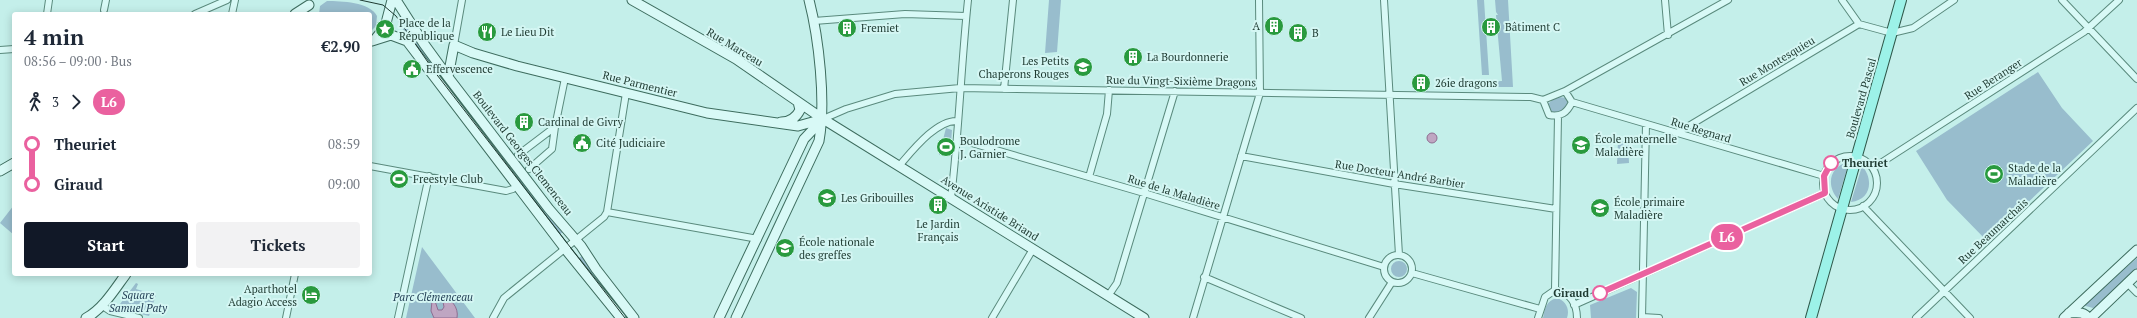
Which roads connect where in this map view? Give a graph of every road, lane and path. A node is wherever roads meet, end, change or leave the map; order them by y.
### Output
1 (41, 0) edge
2 (106, 0) edge
3 (227, 0) edge
4 (235, 0) edge
5 (392, 0) edge
6 (396, 0) edge
7 (462, 0) edge
8 (632, 0) edge
9 (809, 0) edge
10 (968, 0) edge
11 (1013, 0) edge
12 (1259, 0) edge
13 (1384, 0) edge
14 (1665, 0) edge
15 (1728, 0) edge
16 (1842, 0) edge
17 (1901, 0) edge
18 (1954, 0) edge
19 (2062, 0) edge
20 (2119, 0) edge
21 (49, 1) edge
22 (310, 6) edge
23 (104, 10) dead end
24 (47, 12) edge
25 (200, 12) edge
26 (232, 12) edge
27 (299, 12) edge
28 (966, 16) junction
29 (814, 21) junction
30 (1859, 24) junction
31 (2089, 28) junction
32 (1892, 33) junction
33 (1668, 34) junction
34 (372, 41) edge
35 (372, 42) edge
36 (454, 45) junction
37 (12, 49) edge
38 (0, 50) edge
39 (448, 77) junction
40 (565, 78) junction
41 (2137, 78) edge
42 (960, 88) junction
43 (1004, 89) junction
44 (1108, 90) junction
45 (1175, 91) junction
46 (1565, 91) junction
47 (626, 93) junction
48 (1260, 93) junction
49 (1388, 95) junction
50 (1543, 100) junction
51 (798, 102) junction
52 (1572, 102) junction
53 (2137, 108) edge
54 (1558, 116) junction
55 (823, 119) junction
56 (958, 121) junction
57 (777, 122) junction
58 (1646, 124) junction
59 (555, 127) junction
60 (1677, 133) junction
61 (958, 139) junction
62 (518, 155) dead end
63 (1241, 156) junction
64 (1857, 157) junction
65 (12, 164) edge
66 (372, 166) edge
67 (899, 166) junction
68 (1872, 168) junction
69 (529, 169) dead end
70 (0, 171) edge
71 (429, 176) junction
72 (1824, 176) junction
73 (1089, 177) junction
74 (1394, 184) junction
75 (513, 189) dead end
76 (1144, 193) junction
77 (1825, 193) junction
78 (951, 198) junction
79 (1863, 206) junction
80 (1556, 209) junction
81 (1841, 209) junction
82 (607, 212) junction
83 (1222, 217) junction
84 (758, 239) junction
85 (577, 241) junction
86 (771, 244) junction
87 (1033, 249) junction
88 (566, 250) junction
89 (2137, 250) edge
90 (1399, 255) junction
91 (1384, 267) junction
92 (1412, 272) junction
93 (1643, 274) junction
94 (2137, 274) edge
95 (124, 276) edge
96 (295, 276) edge
97 (1204, 277) junction
98 (1392, 282) junction
99 (2128, 283) junction
100 (1555, 290) junction
101 (1945, 291) junction
102 (2137, 293) edge
103 (1108, 296) junction
104 (1574, 305) junction
105 (101, 306) junction
106 (1540, 309) junction
107 (2067, 316) edge
108 (90, 317) edge
109 (139, 318) edge
110 (286, 318) edge
111 (398, 318) edge
112 (494, 318) edge
113 (621, 318) edge
114 (634, 318) edge
115 (720, 318) edge
116 (736, 318) edge
117 (992, 318) edge
118 (1144, 318) edge
119 (1193, 318) edge
120 (1301, 318) edge
121 (1368, 318) edge
122 (1538, 318) edge
123 (1577, 318) edge
124 (1642, 318) edge
125 (1660, 318) edge
126 (1811, 318) edge
127 (1916, 318) edge
128 (1970, 318) edge
129 (2088, 318) edge
130 (2091, 318) edge

1 - 21 street
2 - 23 street
3 - 25 street
4 - 26 street
5 - 34 main road
6 - 39 main road, Boulevard Georges Clemenceau
7 - 36 street
8 - 51 main road, Rue Marceau
9 - 29 main road
10 - 28 street
11 - 43 street
12 - 48 street
13 - 49 street
14 - 33 street
15 - 33 street
16 - 30 street
17 - 32 main road, Boulevard Pascal
18 - 32 street
19 - 31 street
20 - 31 street, Rue Beranger
21 - 24 street
22 - 27 main road
28 - 29 street
28 - 42 street
29 - 55 main road
30 - 32 street
30 - 60 street, Rue Montesquieu
31 - 41 street
31 - 68 street, Rue Beranger
32 - 64 main road, Boulevard Pascal
33 - 46 street
35 - 88 main road, Boulevard Georges Clemenceau
36 - 39 main road
36 - 40 main road, Rue Parmentier
37 - 38 street
39 - 85 main road, Boulevard Georges Clemenceau
40 - 47 main road, Rue Parmentier
40 - 59 street
42 - 43 street, Rue du Vingt-Sixième Dragons
42 - 55 street, Rue du Vingt-Sixième Dragons
42 - 56 street
43 - 44 street, Rue du Vingt-Sixième Dragons
44 - 45 street, Rue du Vingt-Sixième Dragons
44 - 73 street
45 - 48 street, Rue du Vingt-Sixième Dragons
45 - 76 street
46 - 50 street
46 - 52 street
47 - 57 main road, Rue Parmentier
47 - 82 street
48 - 49 street, Rue du Vingt-Sixième Dragons
48 - 63 street
49 - 50 street, Rue du Vingt-Sixième Dragons
49 - 74 street
50 - 54 street
51 - 55 main road, Rue Marceau
51 - 57 main road
52 - 54 street
52 - 58 street, Rue Regnard
53 - 101 street, Rue Beaumarchais
54 - 80 street
55 - 57 main road, Rue Parmentier
55 - 67 main road, Avenue Aristide Briand
55 - 84 main road
55 - 86 main road
56 - 61 street
56 - 67 street
58 - 60 street, Rue Regnard
58 - 93 street
59 - 62 street
59 - 69 street
60 - 72 street, Rue Regnard
61 - 73 street, Rue de la Maladière
61 - 78 street
63 - 74 street, Rue Docteur André Barbier
63 - 83 street
64 - 68 street
64 - 72 street
64 - 81 main road, Boulevard Pascal
65 - 70 main road
66 - 71 street
67 - 78 main road, Avenue Aristide Briand
68 - 79 street
71 - 75 street
71 - 111 street
72 - 77 street
73 - 76 street, Rue de la Maladière
74 - 80 street, Rue Docteur André Barbier
74 - 90 street
76 - 83 street, Rue de la Maladière
76 - 103 street
77 - 81 street
77 - 93 street
78 - 87 main road, Avenue Aristide Briand
79 - 81 street
79 - 101 street
80 - 100 street
81 - 126 main road, Boulevard Pascal
82 - 84 street
82 - 85 street
83 - 91 street, Rue de la Maladière
83 - 97 street
84 - 86 main road
84 - 115 main road
85 - 88 street
85 - 114 main road, Boulevard Georges Clemenceau
86 - 116 main road
87 - 103 main road, Avenue Aristide Briand
87 - 117 street
88 - 112 street
88 - 113 main road, Boulevard Georges Clemenceau
89 - 107 main road
90 - 91 street
90 - 92 street
91 - 98 street
92 - 98 street
92 - 106 street
93 - 104 street
93 - 124 street
94 - 99 main road
95 - 105 main road
96 - 110 street
97 - 119 street
97 - 120 street
98 - 121 street
99 - 102 street
99 - 130 main road
100 - 104 street
100 - 106 street
101 - 127 street, Rue Beaumarchais
101 - 128 street
103 - 118 main road, Avenue Aristide Briand
104 - 123 street
105 - 108 main road
105 - 109 street
106 - 122 street
107 - 129 main road
124 - 125 street

